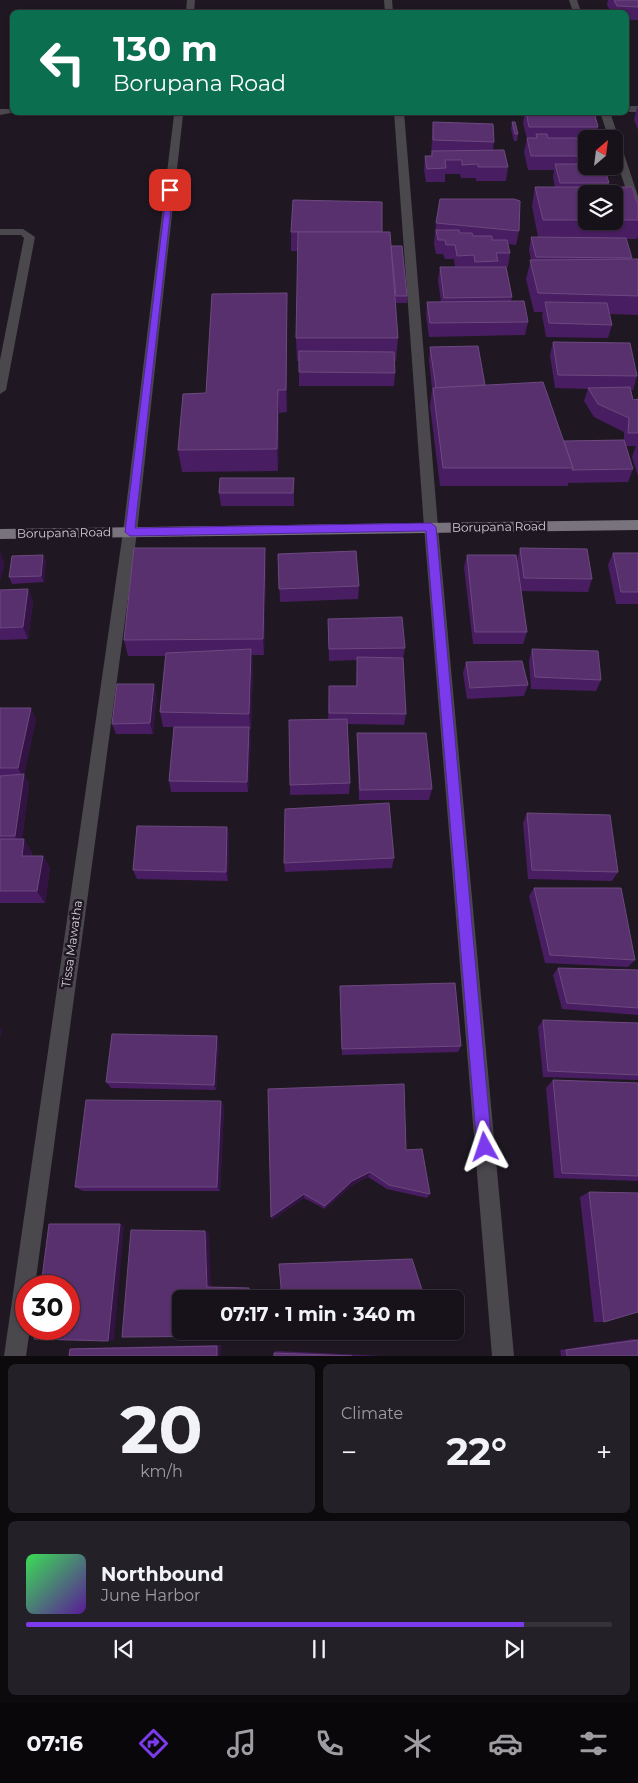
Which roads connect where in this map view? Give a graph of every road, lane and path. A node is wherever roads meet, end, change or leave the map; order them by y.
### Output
1 (179, 115) edge
2 (399, 115) edge
3 (606, 115) edge
4 (638, 211) edge
5 (0, 232) edge
6 (0, 390) edge
7 (638, 526) edge
8 (431, 527) junction
9 (130, 532) junction
10 (0, 534) edge
11 (15, 1356) edge
12 (503, 1356) edge

1 - 9 street, Tissa Mawatha
2 - 8 street
3 - 4 street
5 - 6 street
7 - 8 main road, Borupana Road
8 - 9 main road, Borupana Road
8 - 12 street
9 - 10 main road, Borupana Road
9 - 11 street, Tissa Mawatha

